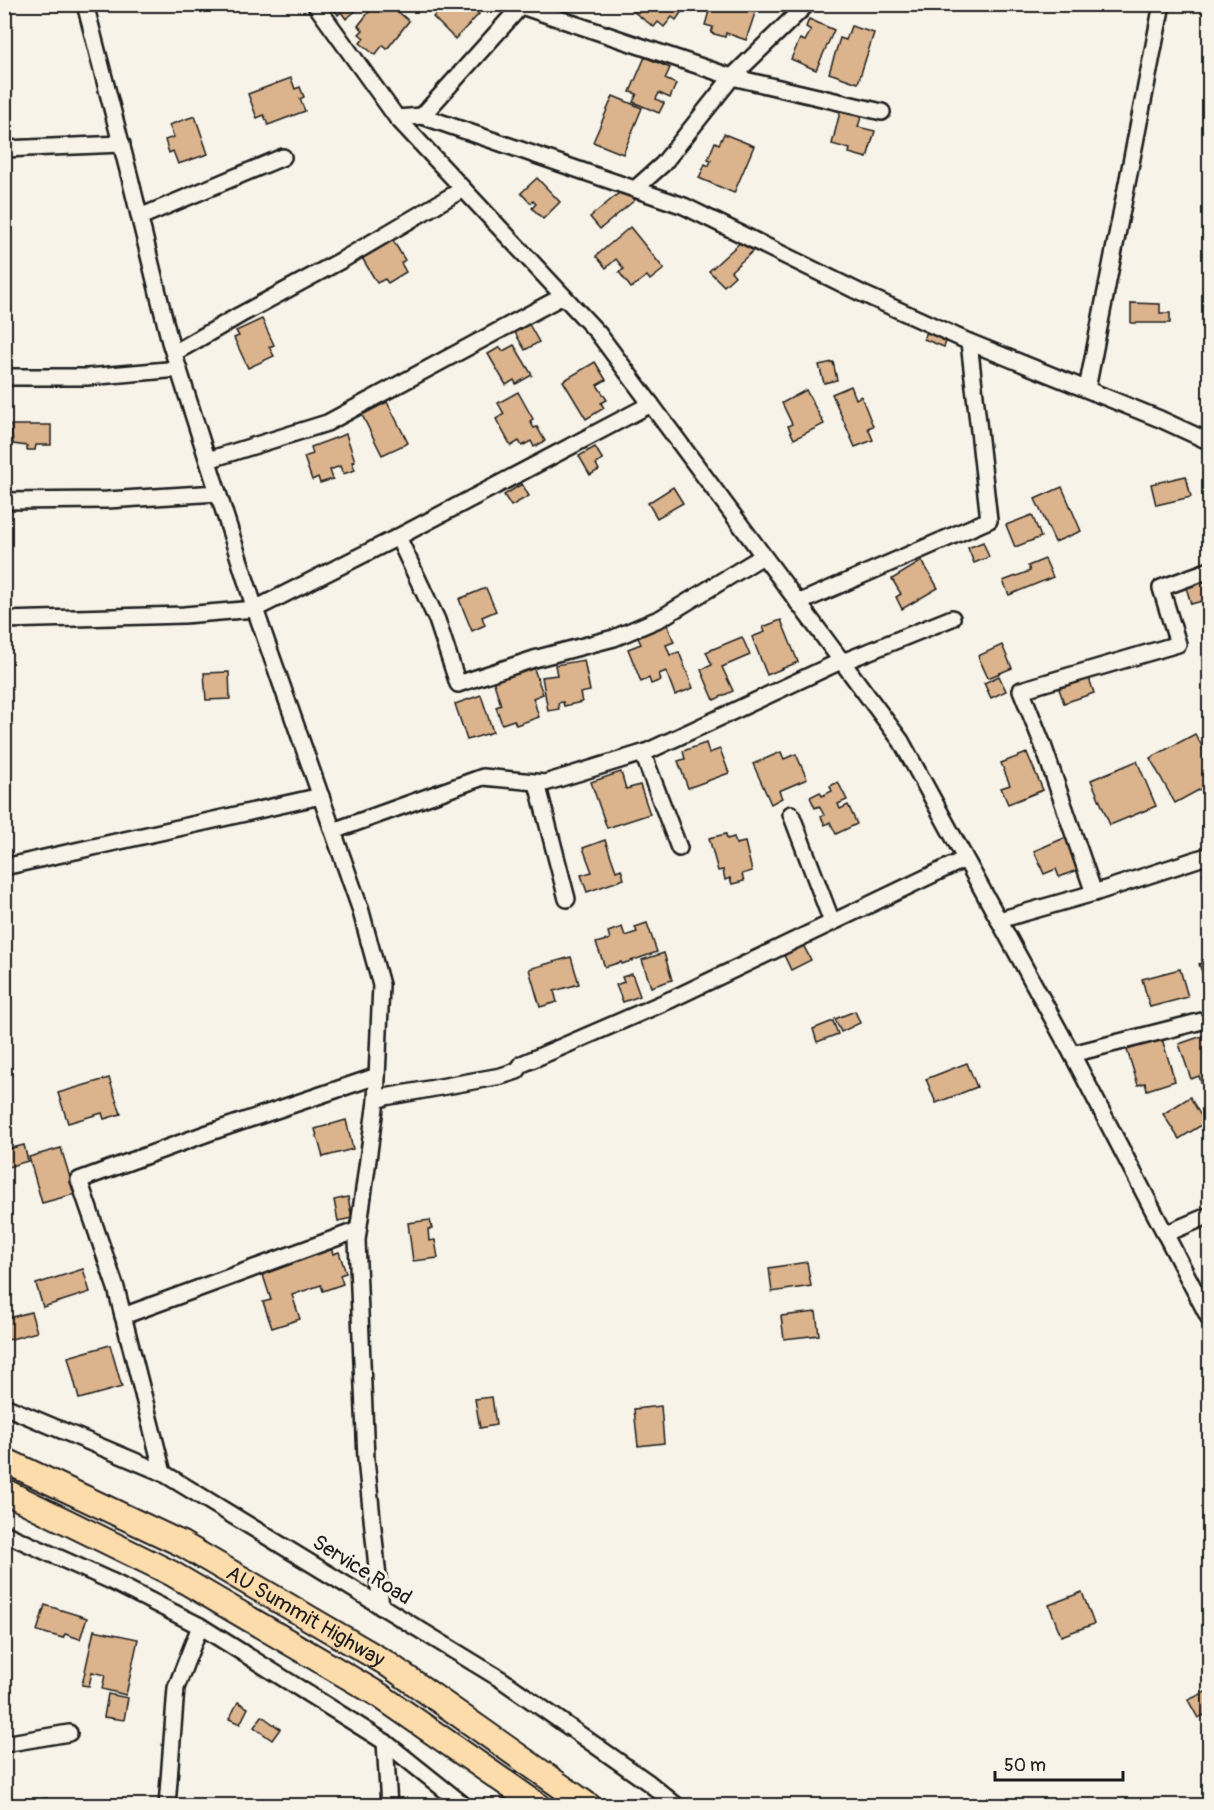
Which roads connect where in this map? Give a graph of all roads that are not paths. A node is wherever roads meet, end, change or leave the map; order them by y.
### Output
1 (85, 4) edge
2 (315, 4) edge
3 (807, 4) edge
4 (1162, 4) edge
5 (732, 77) junction
6 (882, 112) dead end
7 (422, 116) junction
8 (397, 118) junction
9 (122, 144) junction
10 (4, 149) edge
11 (283, 157) dead end
12 (463, 189) junction
13 (635, 189) junction
14 (140, 217) junction
15 (563, 296) junction
16 (969, 342) junction
17 (174, 353) junction
18 (179, 369) junction
19 (4, 377) edge
20 (1087, 389) junction
21 (651, 404) junction
22 (1208, 444) edge
23 (208, 460) junction
24 (218, 493) junction
25 (4, 501) edge
26 (398, 537) junction
27 (763, 556) junction
28 (1209, 570) edge
29 (798, 603) junction
30 (255, 609) junction
31 (952, 618) dead end
32 (4, 620) edge
33 (841, 661) junction
34 (643, 754) junction
35 (537, 783) junction
36 (321, 796) junction
37 (791, 814) dead end
38 (333, 831) junction
39 (679, 848) dead end
40 (1209, 855) edge
41 (965, 858) junction
42 (4, 867) edge
43 (1094, 893) junction
44 (567, 899) dead end
45 (999, 920) junction
46 (832, 922) junction
47 (1209, 1019) edge
48 (1072, 1054) junction
49 (377, 1076) junction
50 (376, 1101) junction
51 (1209, 1215) edge
52 (358, 1230) junction
53 (1165, 1234) junction
54 (123, 1316) junction
55 (1209, 1320) edge
56 (4, 1406) edge
57 (4, 1460) edge
58 (163, 1473) junction
59 (4, 1491) edge
60 (4, 1533) edge
61 (381, 1606) junction
62 (200, 1626) junction
63 (69, 1733) dead end
64 (385, 1742) junction
65 (4, 1744) edge
66 (167, 1806) edge
67 (389, 1806) edge
68 (465, 1806) edge
69 (539, 1806) edge
70 (589, 1806) edge
71 (677, 1806) edge

1 - 9 street
2 - 8 street
3 - 5 street
4 - 20 street
5 - 6 street
5 - 7 street
5 - 13 street
7 - 8 street
7 - 13 street
8 - 12 street
9 - 10 street
9 - 14 street
11 - 14 street
12 - 15 street
12 - 17 street
13 - 16 street
14 - 17 street
15 - 21 street
15 - 23 street
16 - 20 street
16 - 29 street
17 - 18 street
18 - 19 street
18 - 23 street
20 - 22 street
21 - 26 street
21 - 27 street
23 - 24 street
24 - 25 street
24 - 30 street
26 - 27 street
26 - 30 street
27 - 29 street
28 - 43 street
29 - 33 street
30 - 32 street
30 - 36 street
31 - 33 street
33 - 34 street
33 - 41 street
34 - 35 street
34 - 39 street
35 - 38 street
35 - 44 street
36 - 38 street
36 - 42 street
37 - 46 street
38 - 49 street
40 - 43 street
41 - 45 street
41 - 46 street
43 - 45 street
45 - 48 street
46 - 50 street
47 - 48 street
48 - 53 street
49 - 50 street
49 - 54 street
50 - 52 street
51 - 53 street
52 - 54 street
52 - 61 street
53 - 55 street
54 - 58 street
56 - 58 street, Service Road
57 - 70 main road, AU Summit Highway
58 - 61 street, Service Road
59 - 69 main road, AU Summit Highway
60 - 62 street
61 - 71 street, Service Road
62 - 64 street
62 - 66 street
63 - 65 street
64 - 67 street
64 - 68 street

